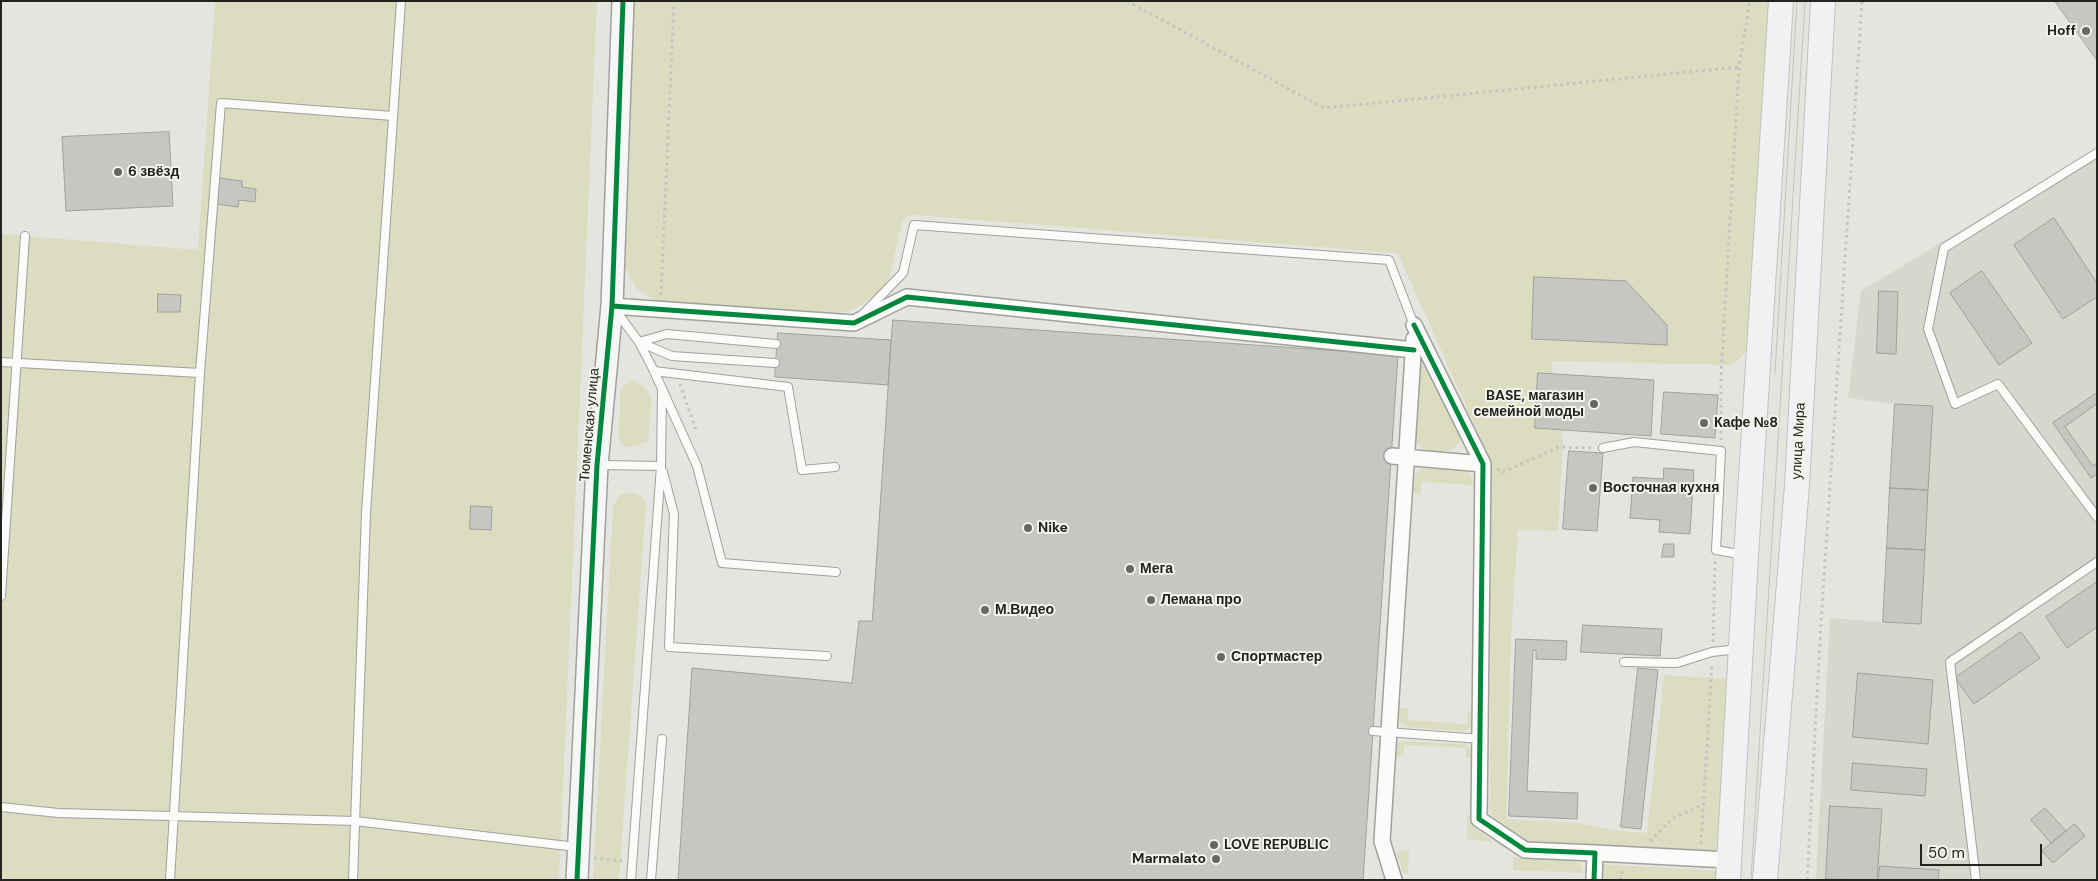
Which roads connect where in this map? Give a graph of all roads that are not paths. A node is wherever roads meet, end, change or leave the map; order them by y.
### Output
1 (401, 1) edge
2 (624, 1) edge
3 (1781, 1) edge
4 (1823, 1) edge
5 (1834, 1) edge
6 (1821, 56) junction
7 (393, 116) junction
8 (2097, 153) edge
9 (25, 236) dead end
10 (612, 306) junction
11 (854, 323) junction
12 (1414, 325) junction
13 (639, 342) junction
14 (776, 344) dead end
15 (1414, 350) junction
16 (1, 362) edge
17 (17, 363) junction
18 (775, 363) dead end
19 (654, 371) junction
20 (200, 372) junction
21 (662, 388) junction
22 (1603, 448) road end
23 (1399, 456) junction
24 (1484, 464) junction
25 (597, 465) junction
26 (661, 466) junction
27 (835, 467) dead end
28 (2097, 516) edge
29 (1746, 556) junction
30 (2097, 562) edge
31 (836, 572) dead end
32 (1, 596) edge
33 (1740, 649) junction
34 (828, 656) dead end
35 (1624, 662) dead end
36 (1373, 731) dead end
37 (1389, 732) junction
38 (662, 739) dead end
39 (1481, 739) junction
40 (1, 807) edge
41 (173, 816) junction
42 (355, 821) junction
43 (579, 846) junction
44 (1595, 853) junction
45 (1728, 870) edge
46 (170, 880) edge
47 (353, 880) edge
48 (578, 880) edge
49 (631, 880) edge
50 (651, 880) edge
51 (1394, 880) edge
52 (1594, 880) edge
53 (1765, 880) edge
54 (1976, 880) edge

1 - 7 lane
2 - 10 street, Тюменская улица
3 - 29 main road
4 - 6 main road, улица Мира
5 - 6 main road
6 - 53 main road, улица Мира
7 - 20 lane
7 - 42 lane
8 - 28 lane
9 - 17 lane
10 - 11 street
10 - 13 lane
10 - 25 street, Тюменская улица
11 - 12 lane
11 - 15 street
12 - 15 street
12 - 24 street
13 - 14 lane
13 - 18 lane
13 - 19 lane
15 - 23 street
16 - 17 lane
17 - 20 lane
17 - 32 lane
19 - 21 lane
19 - 27 lane
20 - 41 lane
21 - 26 lane
21 - 31 lane
22 - 29 lane
23 - 24 street
23 - 37 street
24 - 39 street
25 - 26 lane
25 - 43 street, Тюменская улица
26 - 34 lane
26 - 49 lane
29 - 33 main road
30 - 54 lane
33 - 35 lane
33 - 45 main road
36 - 37 lane
37 - 39 lane
37 - 51 street
38 - 50 lane
39 - 44 street
40 - 41 lane
41 - 42 lane
41 - 46 lane
42 - 43 lane
42 - 47 lane
43 - 48 street, Тюменская улица
44 - 45 street
44 - 52 street

